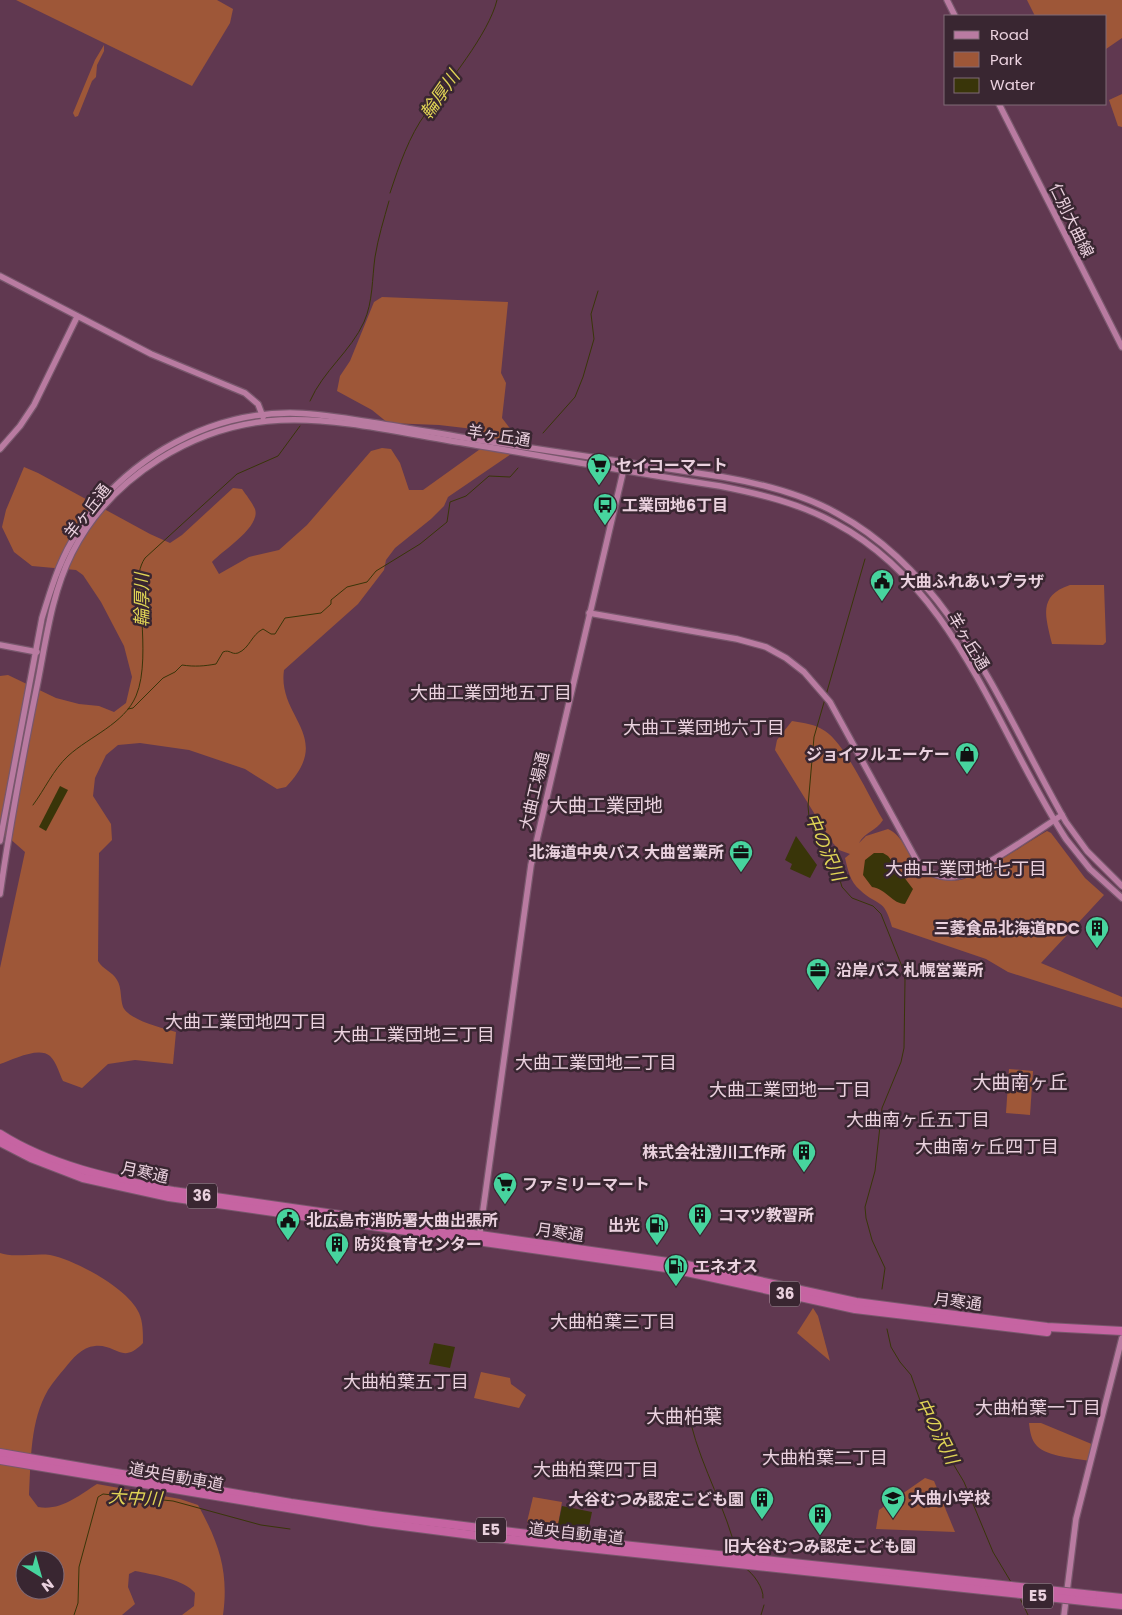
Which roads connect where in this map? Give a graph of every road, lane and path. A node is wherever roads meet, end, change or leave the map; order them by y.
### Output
1 (947, 0) edge
2 (954, 15) edge
3 (1000, 105) edge
4 (0, 276) edge
5 (77, 317) junction
6 (1122, 347) edge
7 (262, 414) junction
8 (265, 422) junction
9 (0, 449) edge
10 (625, 462) junction
11 (623, 471) junction
12 (589, 613) junction
13 (0, 645) edge
14 (36, 652) junction
15 (43, 653) junction
16 (1062, 815) junction
17 (1055, 820) junction
18 (0, 841) edge
19 (1122, 886) edge
20 (0, 894) edge
21 (1122, 898) edge
22 (0, 1134) edge
23 (0, 1142) edge
24 (479, 1238) junction
25 (1122, 1332) edge
26 (1122, 1337) edge
27 (0, 1453) edge
28 (0, 1460) edge
29 (984, 1587) junction
30 (1093, 1598) junction
31 (1122, 1598) edge
32 (1122, 1605) edge
33 (1064, 1615) edge

1 - 2 main road
3 - 6 main road, 仁別大曲線
4 - 5 main road
5 - 7 main road
5 - 9 main road
7 - 8 main road
7 - 10 main road, 羊ヶ丘通
7 - 14 main road, 羊ヶ丘通
8 - 11 main road, 羊ヶ丘通
8 - 15 main road, 羊ヶ丘通
10 - 11 main road, 大曲工場通
10 - 16 main road, 羊ヶ丘通
11 - 12 main road, 大曲工場通
11 - 17 main road, 羊ヶ丘通
12 - 17 main road
12 - 24 main road, 大曲工場通
13 - 14 main road
14 - 15 main road
14 - 18 main road, 羊ヶ丘通
15 - 20 main road, 羊ヶ丘通
16 - 17 main road
16 - 19 main road, 羊ヶ丘通
17 - 21 main road, 羊ヶ丘通
22 - 24 highway, 月寒通 / 36
23 - 24 highway, 月寒通 / 36
24 - 25 highway, 月寒通 / 36
24 - 26 highway, 月寒通 / 36
26 - 33 main road
27 - 29 highway, 道央自動車道 / E5
28 - 29 highway, 道央自動車道 / E5
29 - 30 highway, 道央自動車道 / E5, bridge
30 - 31 highway, 道央自動車道 / E5
30 - 32 highway, 道央自動車道 / E5

